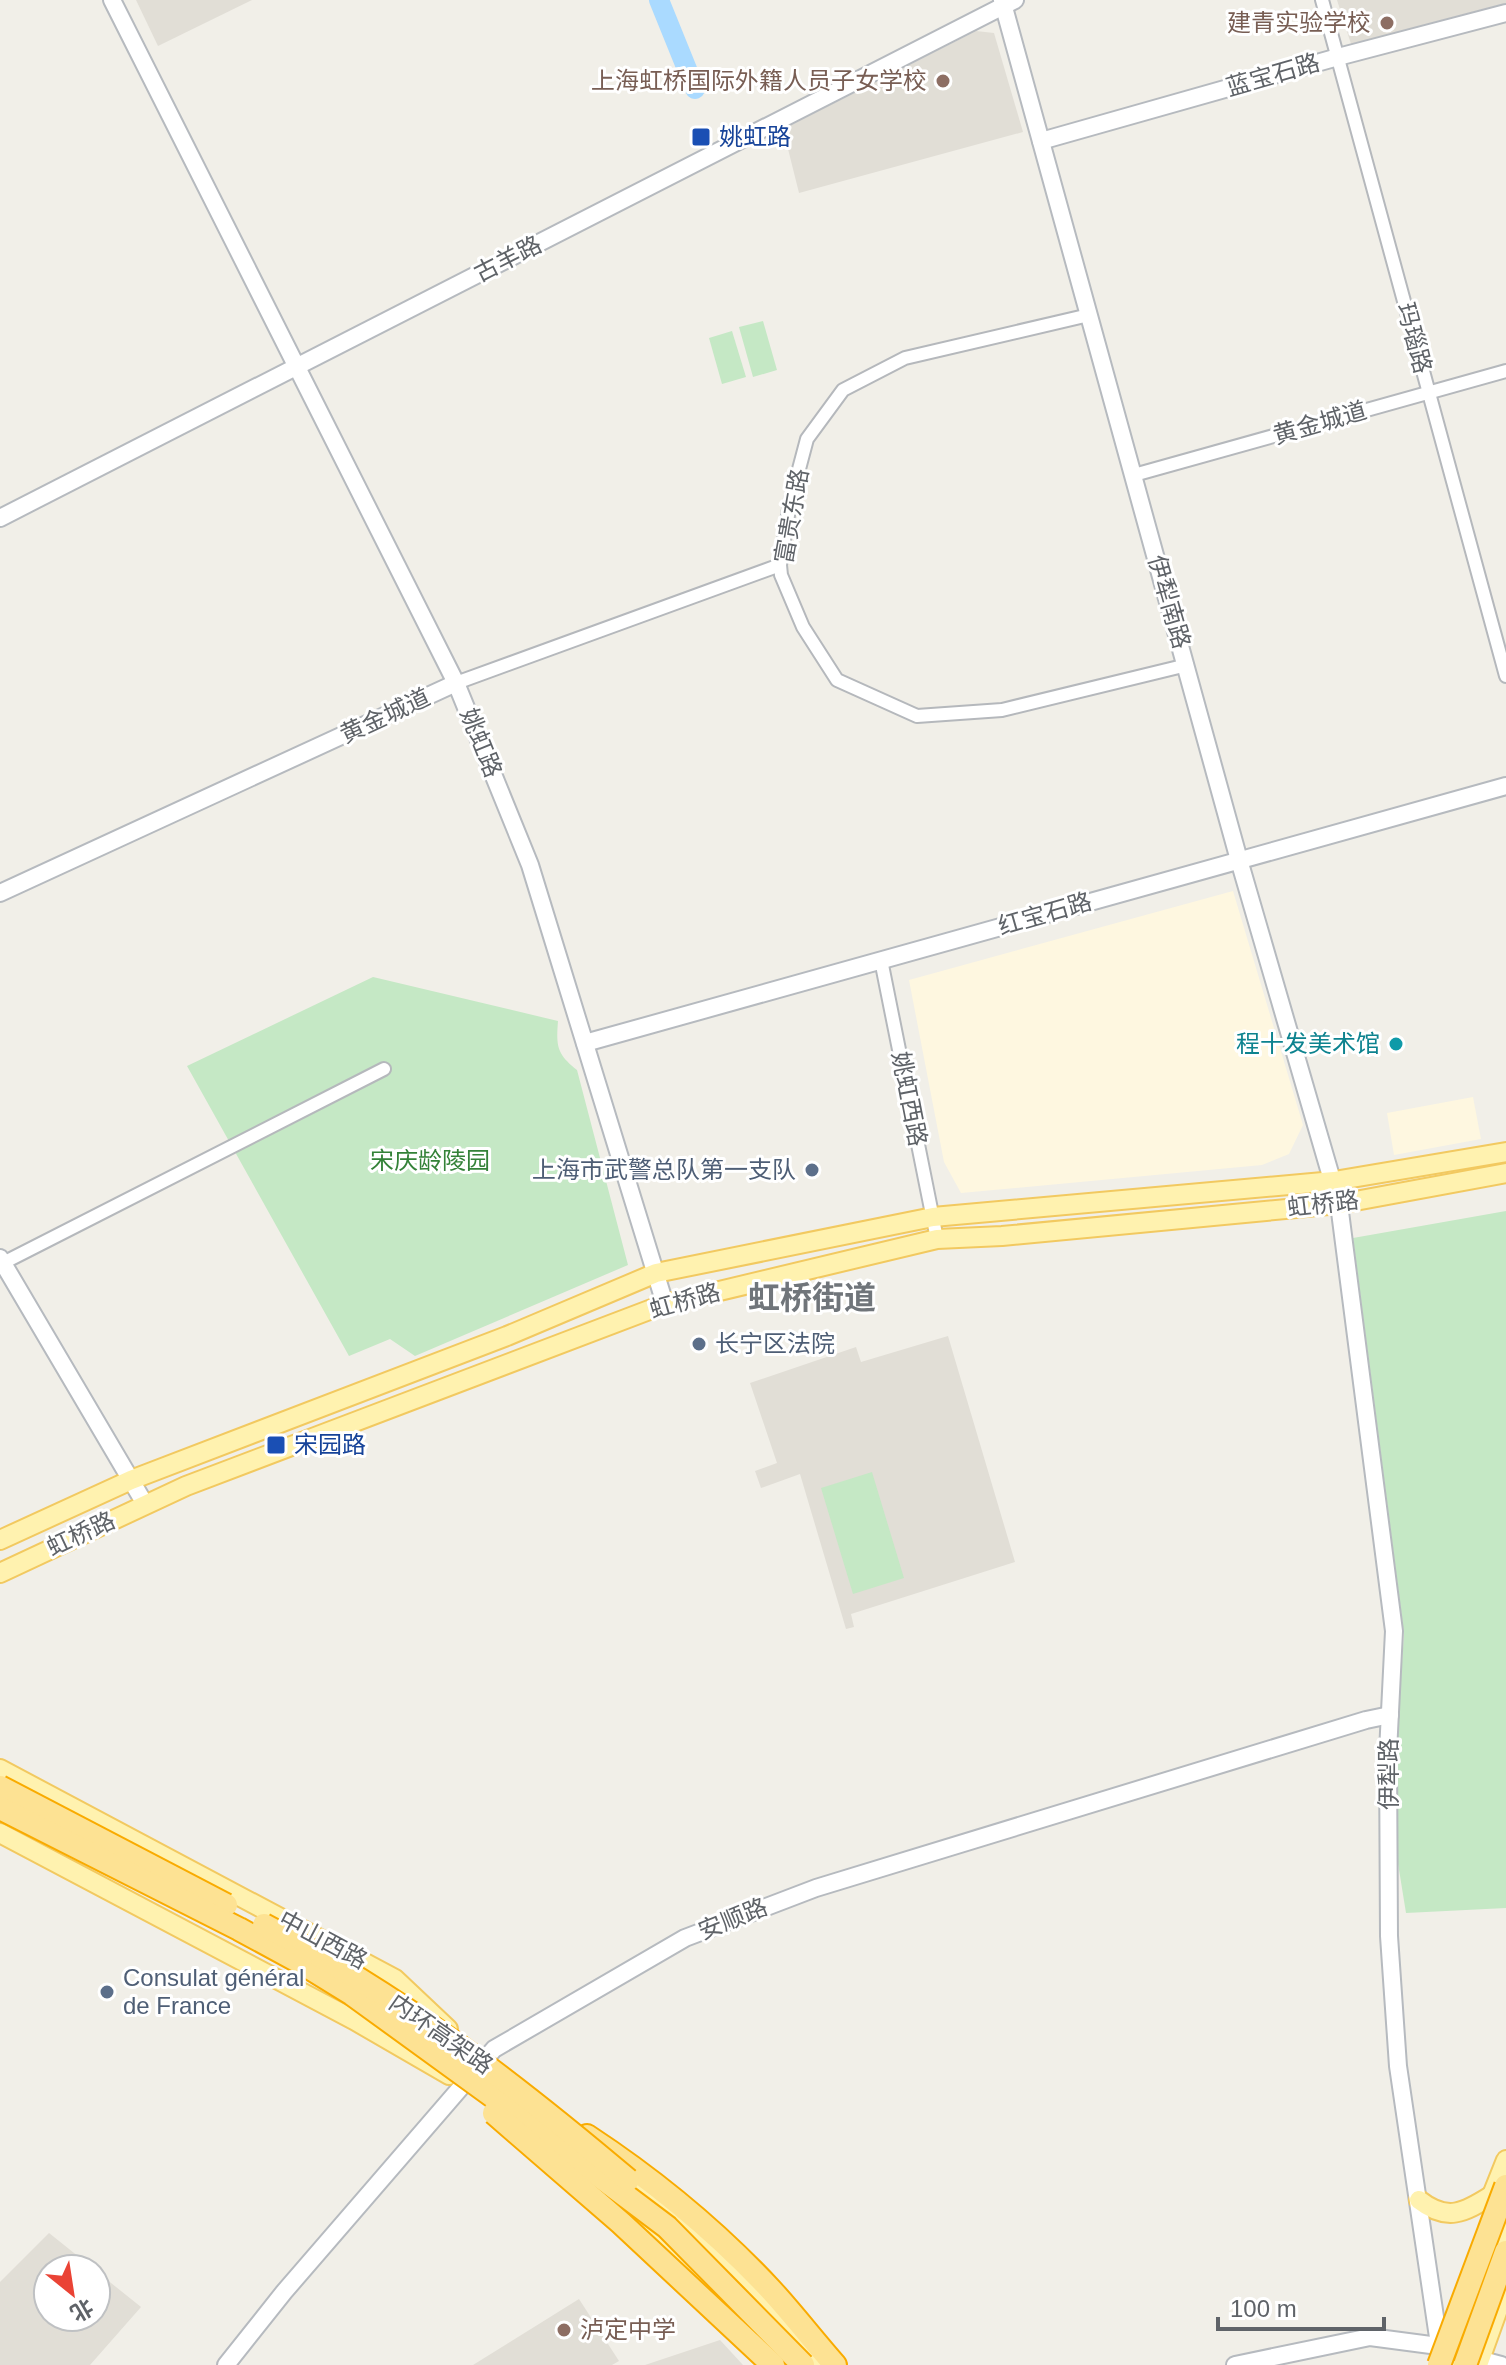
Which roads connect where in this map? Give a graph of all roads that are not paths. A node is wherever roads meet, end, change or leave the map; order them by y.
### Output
1 (112, 0) edge
2 (1322, 0) edge
3 (1007, 2) edge
4 (1506, 13) edge
5 (1338, 57) junction
6 (1041, 141) junction
7 (1089, 315) junction
8 (297, 367) junction
9 (1506, 371) edge
10 (1429, 392) junction
11 (1134, 475) junction
12 (0, 518) edge
13 (780, 565) junction
14 (1187, 665) junction
15 (1506, 676) edge
16 (456, 683) junction
17 (1506, 786) edge
18 (1239, 860) junction
19 (0, 893) edge
20 (881, 960) junction
21 (585, 1043) junction
22 (384, 1069) dead end
23 (1506, 1152) edge
24 (1506, 1173) edge
25 (1334, 1181) junction
26 (1339, 1204) junction
27 (933, 1217) junction
28 (937, 1239) junction
29 (2, 1260) edge
30 (656, 1273) junction
31 (665, 1304) junction
32 (131, 1480) junction
33 (145, 1504) junction
34 (0, 1540) edge
35 (0, 1573) edge
36 (1390, 1715) junction
37 (0, 1769) edge
38 (0, 1787) edge
39 (0, 1808) edge
40 (0, 1833) edge
41 (352, 1994) junction
42 (482, 2060) junction
43 (463, 2084) junction
44 (530, 2097) junction
45 (1506, 2160) edge
46 (1499, 2191) edge
47 (1419, 2200) junction
48 (1506, 2219) edge
49 (678, 2223) junction
50 (1506, 2251) edge
51 (1506, 2287) edge
52 (1460, 2360) edge
53 (226, 2365) edge
54 (773, 2365) edge
55 (787, 2365) edge
56 (803, 2365) edge
57 (819, 2365) edge
58 (835, 2365) edge
59 (1235, 2365) edge
60 (1431, 2365) edge
61 (1501, 2365) edge

1 - 8 street, 姚虹路
2 - 5 street, 玛瑙路
3 - 6 street, 伊犁南路
3 - 8 street, 古羊路
4 - 5 street, 蓝宝石路
5 - 6 street, 蓝宝石路
5 - 10 street, 玛瑙路
6 - 7 street, 伊犁南路
7 - 11 street, 伊犁南路
7 - 13 street, 富贵东路
8 - 12 street, 古羊路
8 - 16 street, 姚虹路
9 - 10 street, 黄金城道
10 - 11 street, 黄金城道
10 - 15 street, 玛瑙路
11 - 14 street, 伊犁南路
13 - 14 street, 富贵东路
13 - 16 street, 黄金城道
14 - 18 street, 伊犁南路
16 - 19 street, 黄金城道
16 - 21 street, 姚虹路
17 - 18 street, 红宝石路
18 - 20 street, 红宝石路
18 - 25 street, 伊犁南路
20 - 21 street, 红宝石路
20 - 27 street, 姚虹西路
21 - 30 street, 姚虹路
22 - 29 street
23 - 25 main road, 虹桥路
24 - 26 main road, 虹桥路
25 - 26 street, 伊犁南路
25 - 27 main road, 虹桥路
26 - 28 main road, 虹桥路
26 - 36 street, 伊犁路
27 - 28 street, 姚虹西路
27 - 30 main road, 虹桥路
28 - 31 main road, 虹桥路
29 - 32 street
30 - 31 street, 姚虹路
30 - 32 main road, 虹桥路
31 - 33 main road, 虹桥路
32 - 33 street
32 - 34 main road, 虹桥路
33 - 35 main road, 虹桥路
36 - 42 street, 安顺路
36 - 47 street, 伊犁路
37 - 42 main road, 中山西路
38 - 44 highway, 内环高架路, bridge
39 - 41 highway, 内环高架路, bridge
40 - 43 main road
41 - 54 highway, bridge
41 - 56 highway, 内环高架路, bridge
42 - 43 street, 安顺路
42 - 49 main road, 中山西路
43 - 53 street, 安顺路
43 - 55 main road
44 - 49 highway, 内环高架路, bridge
44 - 58 highway, bridge
45 - 46 main road
46 - 47 main road
46 - 52 highway, bridge
47 - 52 street, 伊犁路
48 - 52 main road
49 - 57 highway, 内环高架路
50 - 52 highway, bridge
51 - 52 main road
52 - 59 street
52 - 60 main road
52 - 61 street

